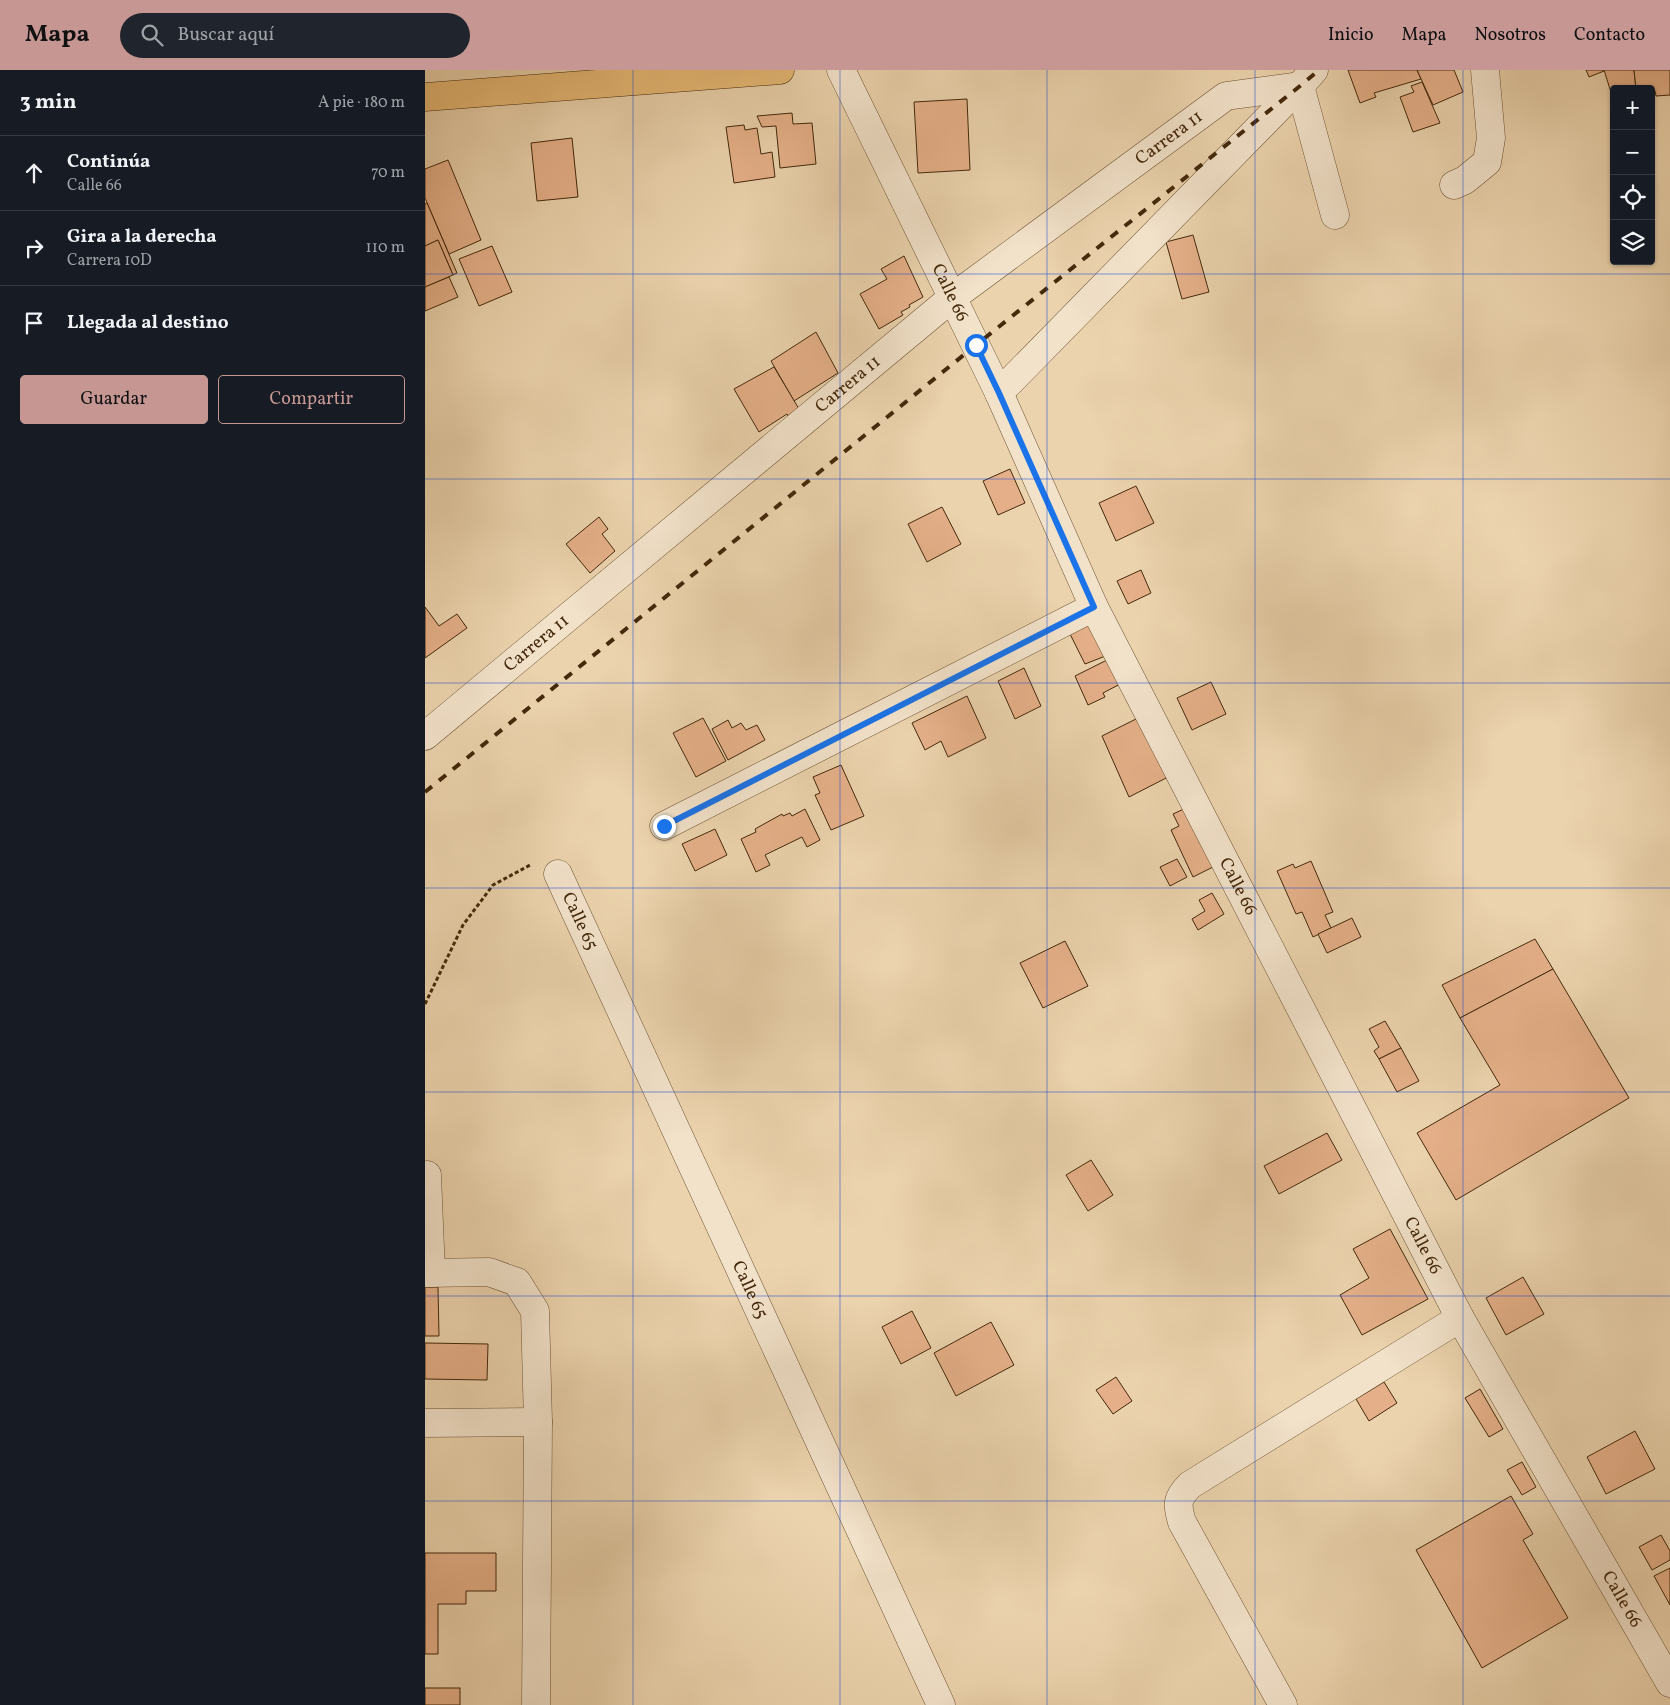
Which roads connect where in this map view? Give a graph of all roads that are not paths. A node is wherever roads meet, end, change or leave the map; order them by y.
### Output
1 (780, 70) edge
2 (841, 70) edge
3 (1485, 70) edge
4 (1307, 78) edge
5 (425, 97) edge
6 (1454, 185) dead end
7 (1335, 215) dead end
8 (953, 297) junction
9 (999, 393) junction
10 (1094, 607) junction
11 (425, 736) edge
12 (664, 826) dead end
13 (559, 874) road end
14 (427, 1174) dead end
15 (428, 1273) edge
16 (1460, 1318) junction
17 (538, 1422) junction
18 (425, 1423) edge
19 (1670, 1683) edge
20 (536, 1705) edge
21 (941, 1705) edge
22 (1283, 1705) edge

1 - 5 main road
2 - 8 street, Calle 66
3 - 6 street
4 - 7 street
4 - 8 street, Carrera 11
4 - 9 street
8 - 9 street, Calle 66
8 - 11 street, Carrera 11
9 - 10 street, Calle 66
10 - 12 street
10 - 16 street, Calle 66
13 - 21 street, Calle 65
14 - 15 street
15 - 17 street
16 - 19 street, Calle 66
16 - 22 street
17 - 18 street
17 - 20 street

